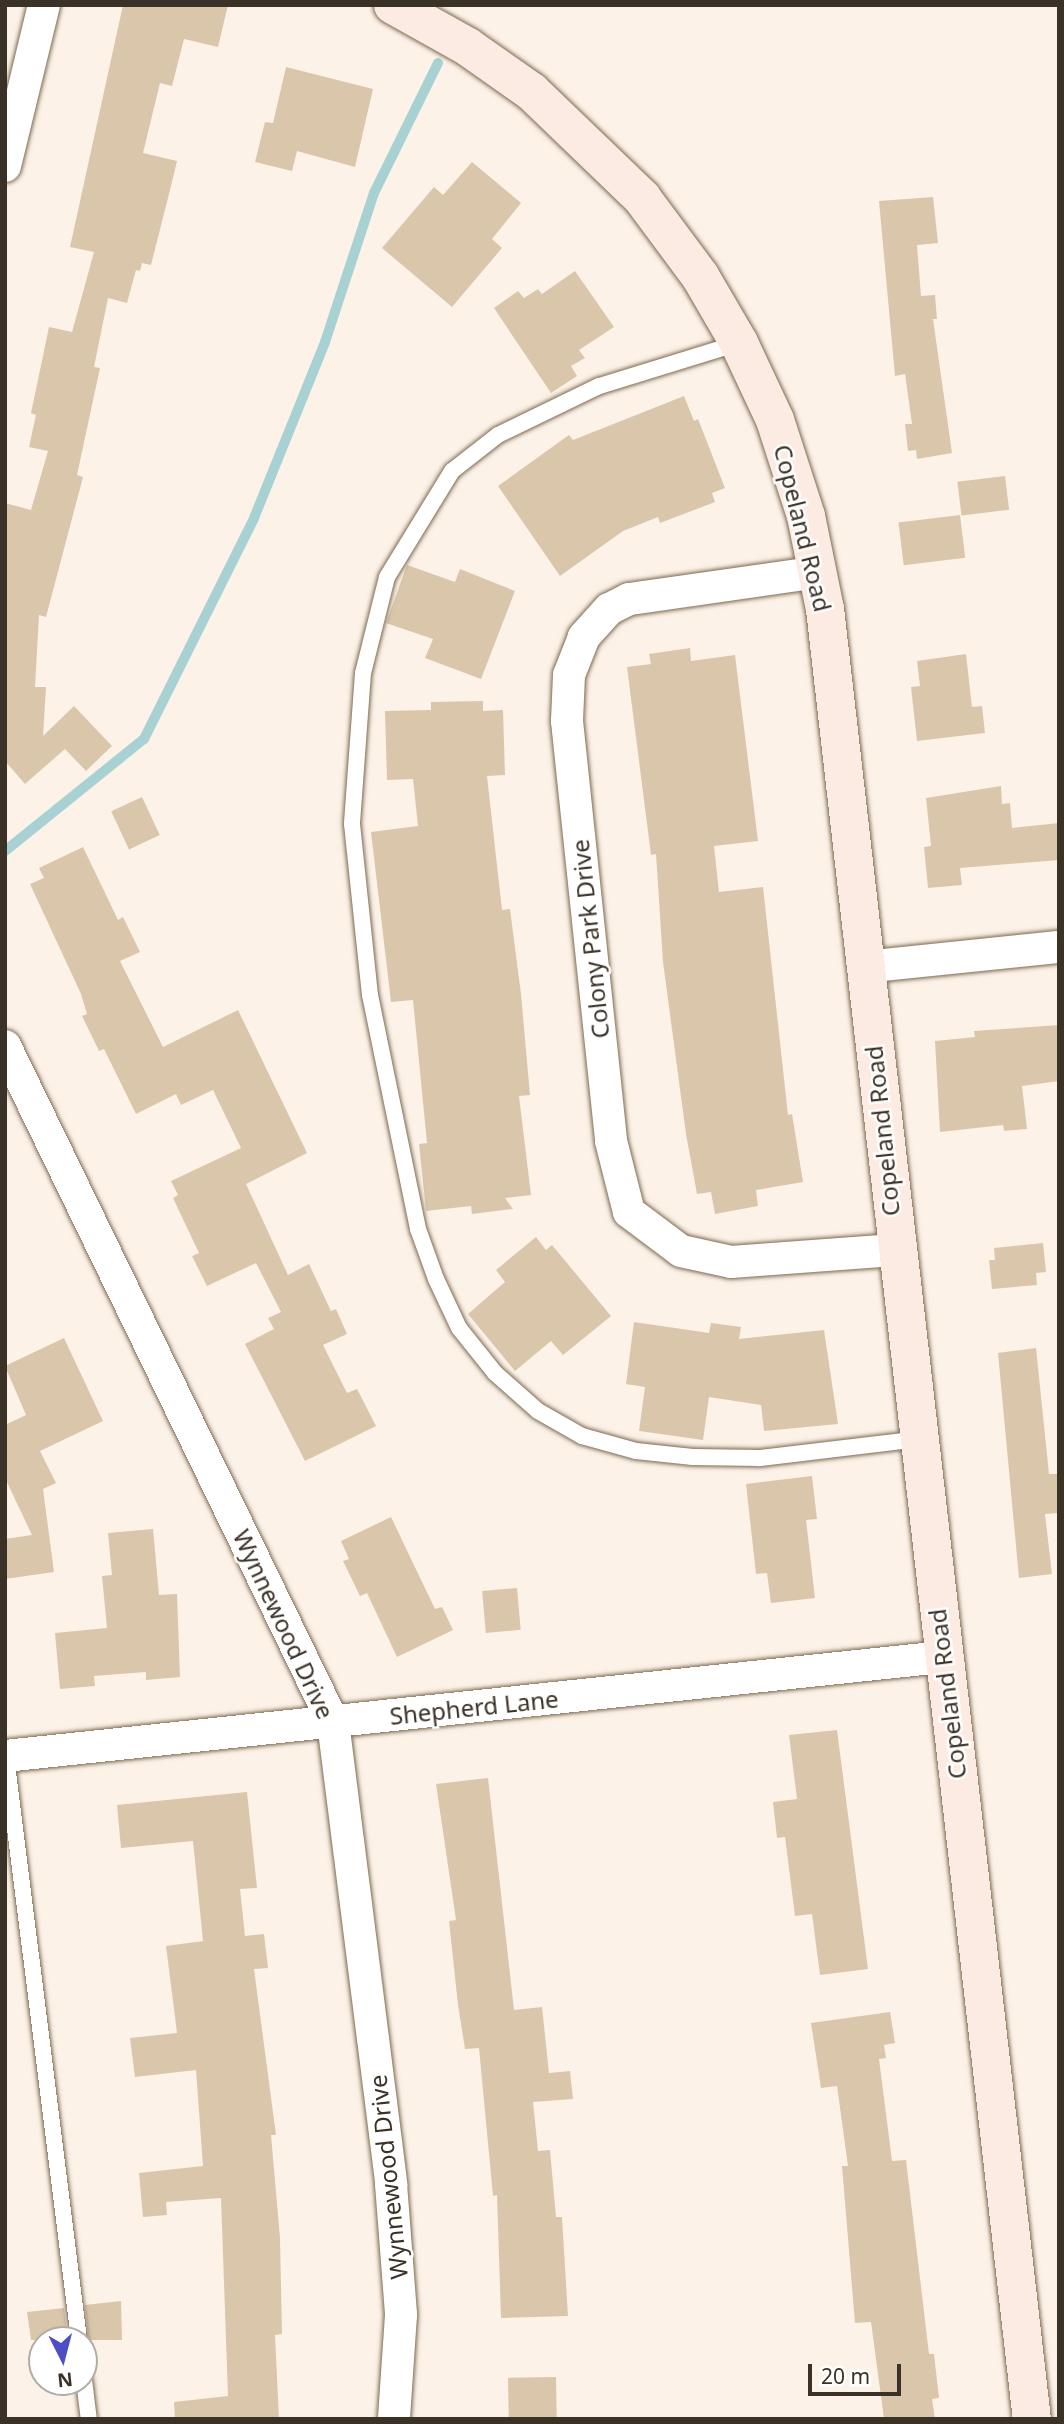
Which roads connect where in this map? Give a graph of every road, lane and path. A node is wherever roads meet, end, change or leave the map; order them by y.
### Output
1 (44, 5) edge
2 (393, 5) edge
3 (5, 166) edge
4 (739, 343) junction
5 (819, 572) junction
6 (1059, 947) edge
7 (864, 967) junction
8 (5, 1046) edge
9 (895, 1250) junction
10 (919, 1439) junction
11 (942, 1657) junction
12 (333, 1722) junction
13 (6, 1756) edge
14 (77, 2326) edge
15 (86, 2396) edge
16 (89, 2419) edge
17 (394, 2419) edge
18 (1032, 2419) edge

1 - 3 street
2 - 4 street, Copeland Road
4 - 5 street, Copeland Road
4 - 10 lane
5 - 7 street, Copeland Road
5 - 9 street, Colony Park Drive
6 - 7 street
7 - 9 street, Copeland Road
8 - 12 street, Wynnewood Drive
9 - 10 street, Copeland Road
10 - 11 street, Copeland Road
11 - 12 street, Shepherd Lane
11 - 18 street, Copeland Road
12 - 13 street, Shepherd Lane
12 - 17 street, Wynnewood Drive
13 - 14 lane
15 - 16 lane

